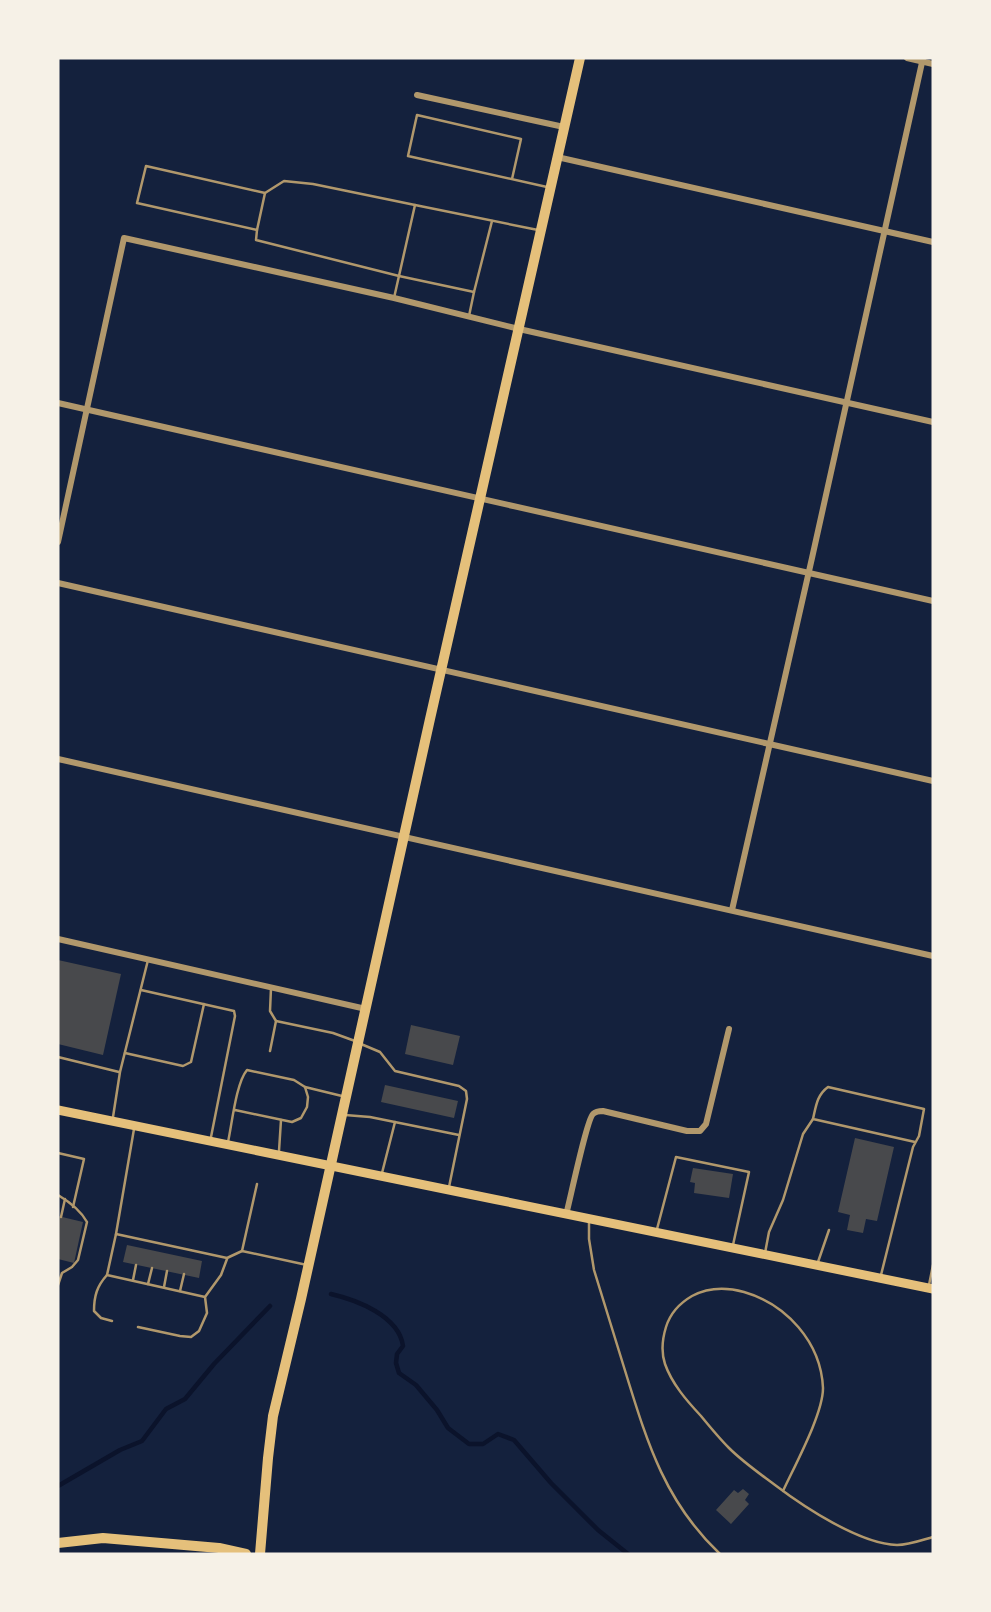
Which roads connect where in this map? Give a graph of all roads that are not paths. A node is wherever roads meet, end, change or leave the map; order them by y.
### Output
1 (580, 58) edge
2 (906, 58) edge
3 (922, 60) edge
4 (933, 64) edge
5 (417, 96) dead end
6 (564, 127) junction
7 (558, 157) junction
8 (512, 179) junction
9 (551, 188) junction
10 (264, 193) junction
11 (415, 205) junction
12 (492, 221) junction
13 (257, 230) junction
14 (541, 231) junction
15 (885, 231) junction
16 (933, 242) edge
17 (399, 276) junction
18 (474, 292) junction
19 (394, 298) junction
20 (469, 317) junction
21 (519, 329) junction
22 (846, 402) junction
23 (58, 403) edge
24 (87, 410) junction
25 (933, 422) edge
26 (481, 499) junction
27 (58, 542) edge
28 (809, 572) junction
29 (58, 583) edge
30 (933, 601) edge
31 (442, 670) junction
32 (770, 743) junction
33 (58, 759) edge
34 (933, 781) edge
35 (404, 837) junction
36 (732, 910) junction
37 (58, 939) edge
38 (933, 956) edge
39 (148, 960) junction
40 (271, 988) junction
41 (141, 990) junction
42 (204, 1004) junction
43 (366, 1009) junction
44 (276, 1021) junction
45 (729, 1029) dead end
46 (358, 1043) junction
47 (270, 1051) dead end
48 (125, 1053) junction
49 (58, 1057) edge
50 (120, 1072) junction
51 (305, 1087) junction
52 (346, 1097) junction
53 (58, 1110) edge
54 (235, 1110) junction
55 (342, 1115) junction
56 (813, 1119) junction
57 (281, 1120) junction
58 (112, 1121) junction
59 (395, 1122) junction
60 (134, 1126) junction
61 (459, 1135) junction
62 (210, 1142) junction
63 (915, 1142) junction
64 (227, 1145) junction
65 (58, 1153) edge
66 (278, 1156) junction
67 (330, 1167) junction
68 (382, 1177) junction
69 (257, 1184) dead end
70 (449, 1191) junction
71 (58, 1195) edge
72 (65, 1199) junction
73 (73, 1207) junction
74 (566, 1214) junction
75 (61, 1217) dead end
76 (589, 1218) junction
77 (829, 1230) dead end
78 (657, 1232) junction
79 (116, 1234) junction
80 (141, 1239) junction
81 (158, 1243) junction
82 (173, 1246) junction
83 (733, 1247) junction
84 (139, 1248) dead end
85 (189, 1250) junction
86 (156, 1251) dead end
87 (242, 1251) junction
88 (764, 1254) junction
89 (171, 1255) dead end
90 (187, 1258) dead end
91 (227, 1258) junction
92 (136, 1265) dead end
93 (309, 1265) junction
94 (817, 1265) junction
95 (933, 1265) edge
96 (152, 1268) dead end
97 (167, 1271) dead end
98 (59, 1274) edge
99 (184, 1274) dead end
100 (107, 1275) junction
101 (880, 1278) junction
102 (133, 1280) junction
103 (148, 1284) junction
104 (58, 1285) edge
105 (164, 1287) junction
106 (931, 1288) edge
107 (180, 1291) junction
108 (205, 1297) junction
109 (112, 1321) dead end
110 (138, 1326) dead end
111 (783, 1491) junction
112 (933, 1536) edge
113 (58, 1543) edge
114 (246, 1554) edge
115 (260, 1554) edge
116 (720, 1554) edge

1 - 6 main road
2 - 3 street
3 - 4 street
3 - 15 street
5 - 6 street
6 - 7 main road
7 - 9 main road
7 - 15 street
8 - 8 lane
8 - 9 lane
9 - 14 main road
10 - 11 lane
10 - 13 lane
10 - 13 lane
11 - 12 lane
11 - 17 lane
12 - 14 lane
12 - 18 lane
13 - 17 lane
14 - 21 main road
15 - 16 street
15 - 22 street
17 - 18 lane
17 - 19 lane
18 - 20 lane
19 - 20 street
19 - 24 street
20 - 21 street
21 - 22 street
21 - 26 main road
22 - 25 street
22 - 28 street
23 - 24 street
24 - 26 street
24 - 27 street
26 - 28 street
26 - 31 main road
28 - 30 street
28 - 32 street
29 - 31 street
31 - 32 street
31 - 35 main road
32 - 34 street
32 - 36 street
33 - 35 street
35 - 36 street
35 - 43 main road
36 - 38 street
37 - 39 street
39 - 40 street
39 - 41 lane
40 - 43 street
40 - 44 lane
41 - 42 lane
41 - 48 lane
42 - 48 lane
42 - 62 lane
43 - 46 main road
44 - 46 lane
44 - 47 lane
45 - 74 street
46 - 52 main road
46 - 61 lane
48 - 50 lane
49 - 50 lane
50 - 58 lane
51 - 52 lane
51 - 54 lane
51 - 57 lane
52 - 55 main road
53 - 58 main road
54 - 57 lane
54 - 64 lane
55 - 59 lane
55 - 67 main road
56 - 63 lane
56 - 63 lane
56 - 88 lane
57 - 66 lane
58 - 60 main road
59 - 61 lane
59 - 68 lane
60 - 62 main road
60 - 79 lane
61 - 70 lane
62 - 64 main road
63 - 101 lane
64 - 66 main road
65 - 73 lane
66 - 67 main road
67 - 68 main road
67 - 93 main road
68 - 70 main road
69 - 87 lane
70 - 74 main road
71 - 72 lane
72 - 73 lane
72 - 75 lane
73 - 98 lane
74 - 76 main road
76 - 78 main road
76 - 116 lane
77 - 94 lane
78 - 83 main road
78 - 83 lane
79 - 80 lane
79 - 100 lane
80 - 81 lane
80 - 84 lane
81 - 82 lane
81 - 86 lane
82 - 85 lane
82 - 89 lane
83 - 88 main road
85 - 90 lane
85 - 91 lane
87 - 91 lane
87 - 93 lane
88 - 94 main road
91 - 108 lane
92 - 102 lane
93 - 115 main road
94 - 101 main road
95 - 106 lane
96 - 103 lane
97 - 105 lane
98 - 104 lane
99 - 107 lane
100 - 102 lane
100 - 109 lane
101 - 106 main road
102 - 103 lane
103 - 105 lane
105 - 107 lane
107 - 108 lane
108 - 110 lane
111 - 111 lane
111 - 112 lane
113 - 114 highway

